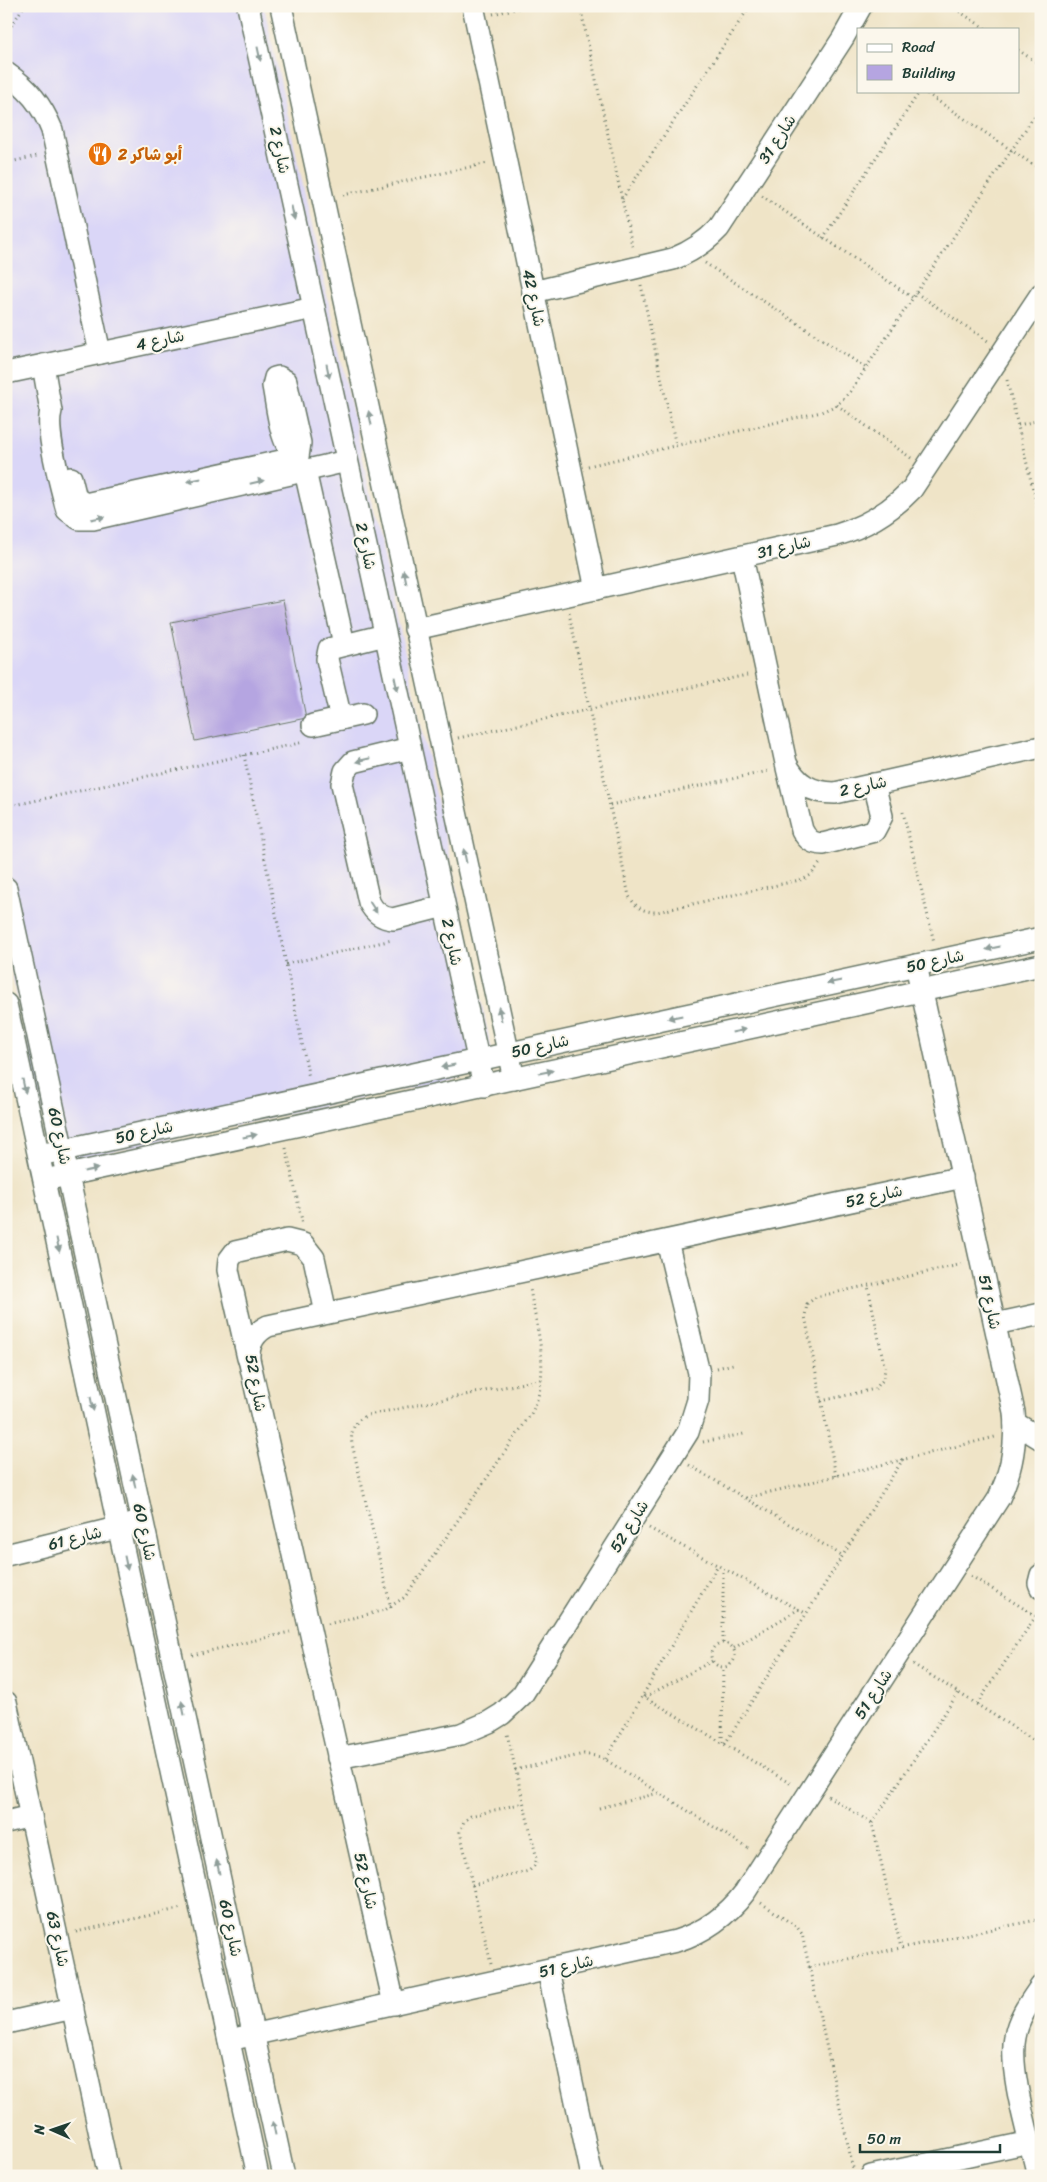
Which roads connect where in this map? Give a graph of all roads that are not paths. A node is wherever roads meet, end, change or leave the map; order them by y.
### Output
1 (248, 6) edge
2 (281, 6) edge
3 (862, 6) edge
4 (474, 12) edge
5 (295, 70) junction
6 (6, 73) edge
7 (264, 78) junction
8 (533, 292) junction
9 (1041, 294) edge
10 (314, 308) junction
11 (100, 353) junction
12 (43, 365) junction
13 (7, 369) edge
14 (346, 454) junction
15 (302, 466) junction
16 (742, 557) junction
17 (596, 589) junction
18 (416, 629) junction
19 (385, 634) junction
20 (344, 644) junction
21 (363, 714) dead end
22 (341, 718) junction
23 (312, 733) road end
24 (1041, 747) edge
25 (410, 748) junction
26 (786, 765) junction
27 (874, 784) junction
28 (6, 888) edge
29 (444, 906) junction
30 (1041, 938) edge
31 (916, 965) junction
32 (1041, 966) edge
33 (922, 991) junction
34 (6, 1004) edge
35 (508, 1053) junction
36 (478, 1060) junction
37 (514, 1079) junction
38 (484, 1086) junction
39 (62, 1150) junction
40 (38, 1155) junction
41 (68, 1175) junction
42 (963, 1177) junction
43 (44, 1180) junction
44 (667, 1241) junction
45 (326, 1313) junction
46 (1041, 1314) edge
47 (995, 1324) junction
48 (249, 1359) junction
49 (1015, 1428) junction
50 (1041, 1439) edge
51 (143, 1522) junction
52 (119, 1528) junction
53 (6, 1555) edge
54 (1041, 1575) edge
55 (1041, 1588) edge
56 (6, 1702) edge
57 (338, 1758) junction
58 (31, 1816) junction
59 (6, 1822) edge
60 (548, 1970) junction
61 (1041, 1986) edge
62 (394, 2004) junction
63 (73, 2008) junction
64 (6, 2023) edge
65 (254, 2035) junction
66 (229, 2040) junction
67 (1030, 2142) junction
68 (109, 2176) edge
69 (258, 2176) edge
70 (284, 2176) edge
71 (592, 2176) edge
72 (871, 2176) edge
73 (1038, 2176) edge

1 -> 7 street, شارع 2
2 - 5 street, شارع 2
3 - 8 street, شارع 31
4 - 8 street, شارع 42
5 - 7 street
18 -> 5 street, شارع 2
6 - 11 street
7 -> 10 street, شارع 2
8 - 17 street, شارع 42
9 - 16 street, شارع 31
10 - 11 street, شارع 4
10 -> 14 street, شارع 2
11 - 12 street, شارع 4
12 - 13 street, شارع 4
12 - 15 street
14 - 15 street
14 - 19 street, شارع 2
15 - 20 street
16 - 17 street, شارع 31
16 - 26 street, شارع 2
17 - 18 street, شارع 31
18 - 19 street
18 - 19 street
35 -> 18 street, شارع 2
19 - 20 street
19 -> 25 street, شارع 2
20 - 22 street
21 - 22 street
22 - 23 street
24 - 27 street, شارع 2
25 - 29 street, شارع 2
25 -> 29 street
26 - 27 street, شارع 2
26 - 27 street
28 - 39 street, شارع 60
29 - 36 street, شارع 2
30 -> 31 street, شارع 50
31 - 33 street, شارع 51
31 -> 35 street, شارع 50
32 - 33 street, شارع 50
37 -> 33 street, شارع 50
33 - 42 street, شارع 51
34 -> 40 street, شارع 60
35 - 36 street, شارع 50
35 - 37 street, شارع 2
36 - 38 street, شارع 2
36 -> 39 street, شارع 50
37 - 38 street, شارع 50
41 -> 38 street, شارع 50
39 - 40 street, شارع 50
39 - 41 street, شارع 60
40 - 43 street, شارع 60
41 - 43 street, شارع 50
51 -> 41 street, شارع 60
42 - 44 street, شارع 52
42 - 47 street, شارع 51
43 -> 52 street, شارع 60
44 - 45 street, شارع 52
44 - 57 street, شارع 52
45 - 48 street, شارع 52
45 - 48 street
46 - 47 street
47 - 49 street, شارع 51
48 - 57 street, شارع 52
49 - 50 street
49 - 60 street, شارع 51
51 - 52 street, شارع 61
65 -> 51 street, شارع 60
52 - 53 street, شارع 61
52 -> 66 street, شارع 60
54 - 55 street
56 - 58 street, شارع 63
57 - 62 street, شارع 52
58 - 59 street
58 - 63 street, شارع 63
60 - 62 street, شارع 51
60 - 71 street
61 - 67 street
62 - 65 street, شارع 51
63 - 64 street
63 - 68 street, شارع 63
65 - 66 street, شارع 51
70 -> 65 street, شارع 60
66 - 69 street, شارع 60
67 - 72 street
67 - 73 street

